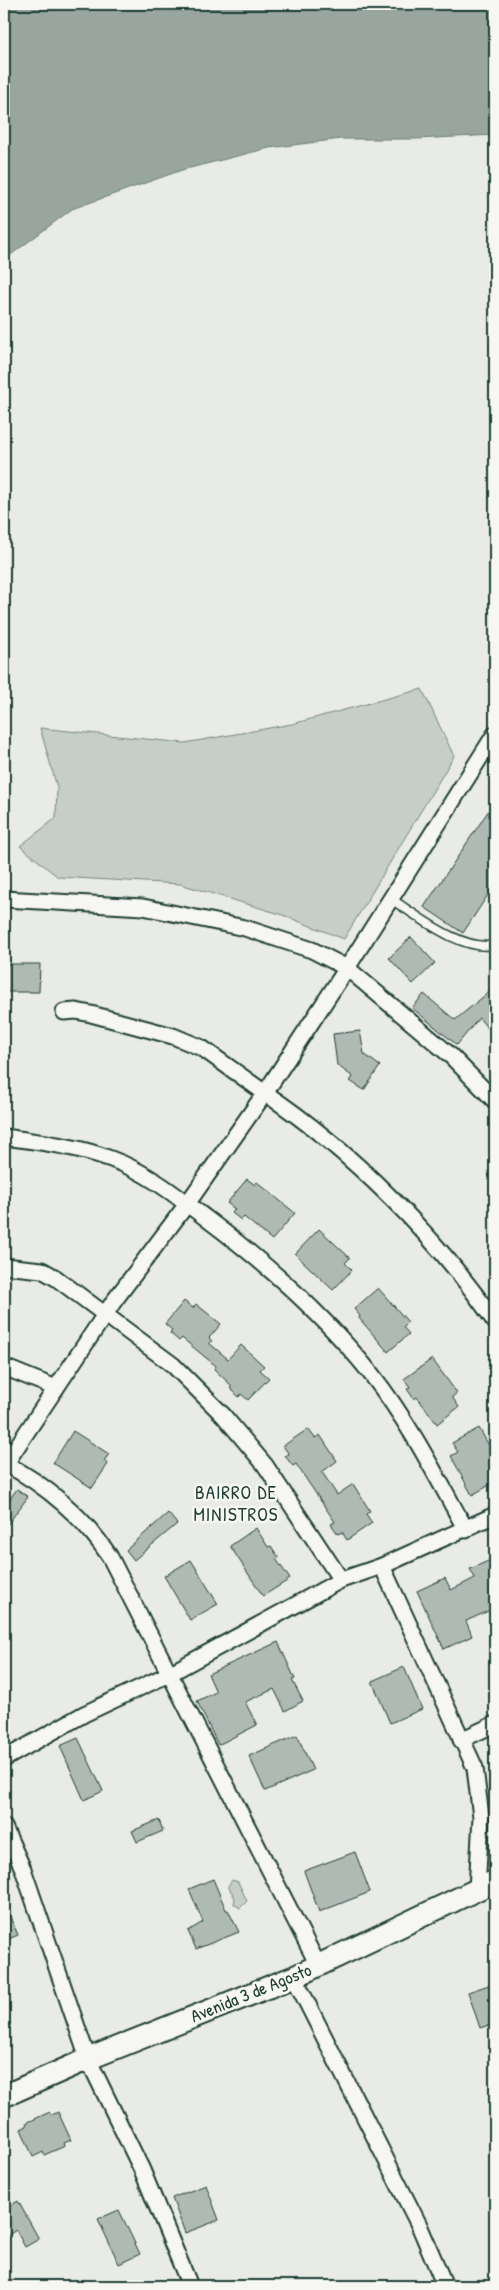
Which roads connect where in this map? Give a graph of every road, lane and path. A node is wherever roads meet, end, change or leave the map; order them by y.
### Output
1 (495, 734) edge
2 (4, 899) edge
3 (391, 899) junction
4 (495, 945) edge
5 (347, 968) junction
6 (64, 1012) dead end
7 (265, 1093) junction
8 (495, 1101) edge
9 (4, 1137) edge
10 (187, 1204) junction
11 (4, 1266) edge
12 (105, 1315) junction
13 (495, 1322) edge
14 (4, 1367) edge
15 (56, 1388) junction
16 (4, 1464) edge
17 (495, 1516) edge
18 (466, 1530) junction
19 (382, 1566) junction
20 (341, 1580) junction
21 (169, 1674) junction
22 (495, 1724) edge
23 (461, 1740) junction
24 (4, 1759) edge
25 (4, 1827) edge
26 (490, 1883) edge
27 (318, 1965) junction
28 (294, 1977) junction
29 (88, 2059) junction
30 (4, 2096) edge
31 (190, 2286) edge
32 (445, 2286) edge

1 - 3 street
2 - 5 street
3 - 4 lane
3 - 5 street
5 - 7 street
5 - 8 street
6 - 7 street
7 - 10 street
7 - 13 street
9 - 10 street
10 - 12 street
10 - 18 street
11 - 12 street
12 - 15 street
12 - 20 street
14 - 15 street
15 - 16 street
16 - 21 street
17 - 18 street
18 - 19 street
19 - 20 street
19 - 23 street
20 - 21 street
21 - 24 street
21 - 27 street
22 - 23 street
23 - 26 street
25 - 29 street
26 - 27 street, Avenida 3 de Agosto
27 - 28 street, Avenida 3 de Agosto
28 - 29 street, Avenida 3 de Agosto
28 - 32 street
29 - 30 street, Avenida 3 de Agosto
29 - 31 street

